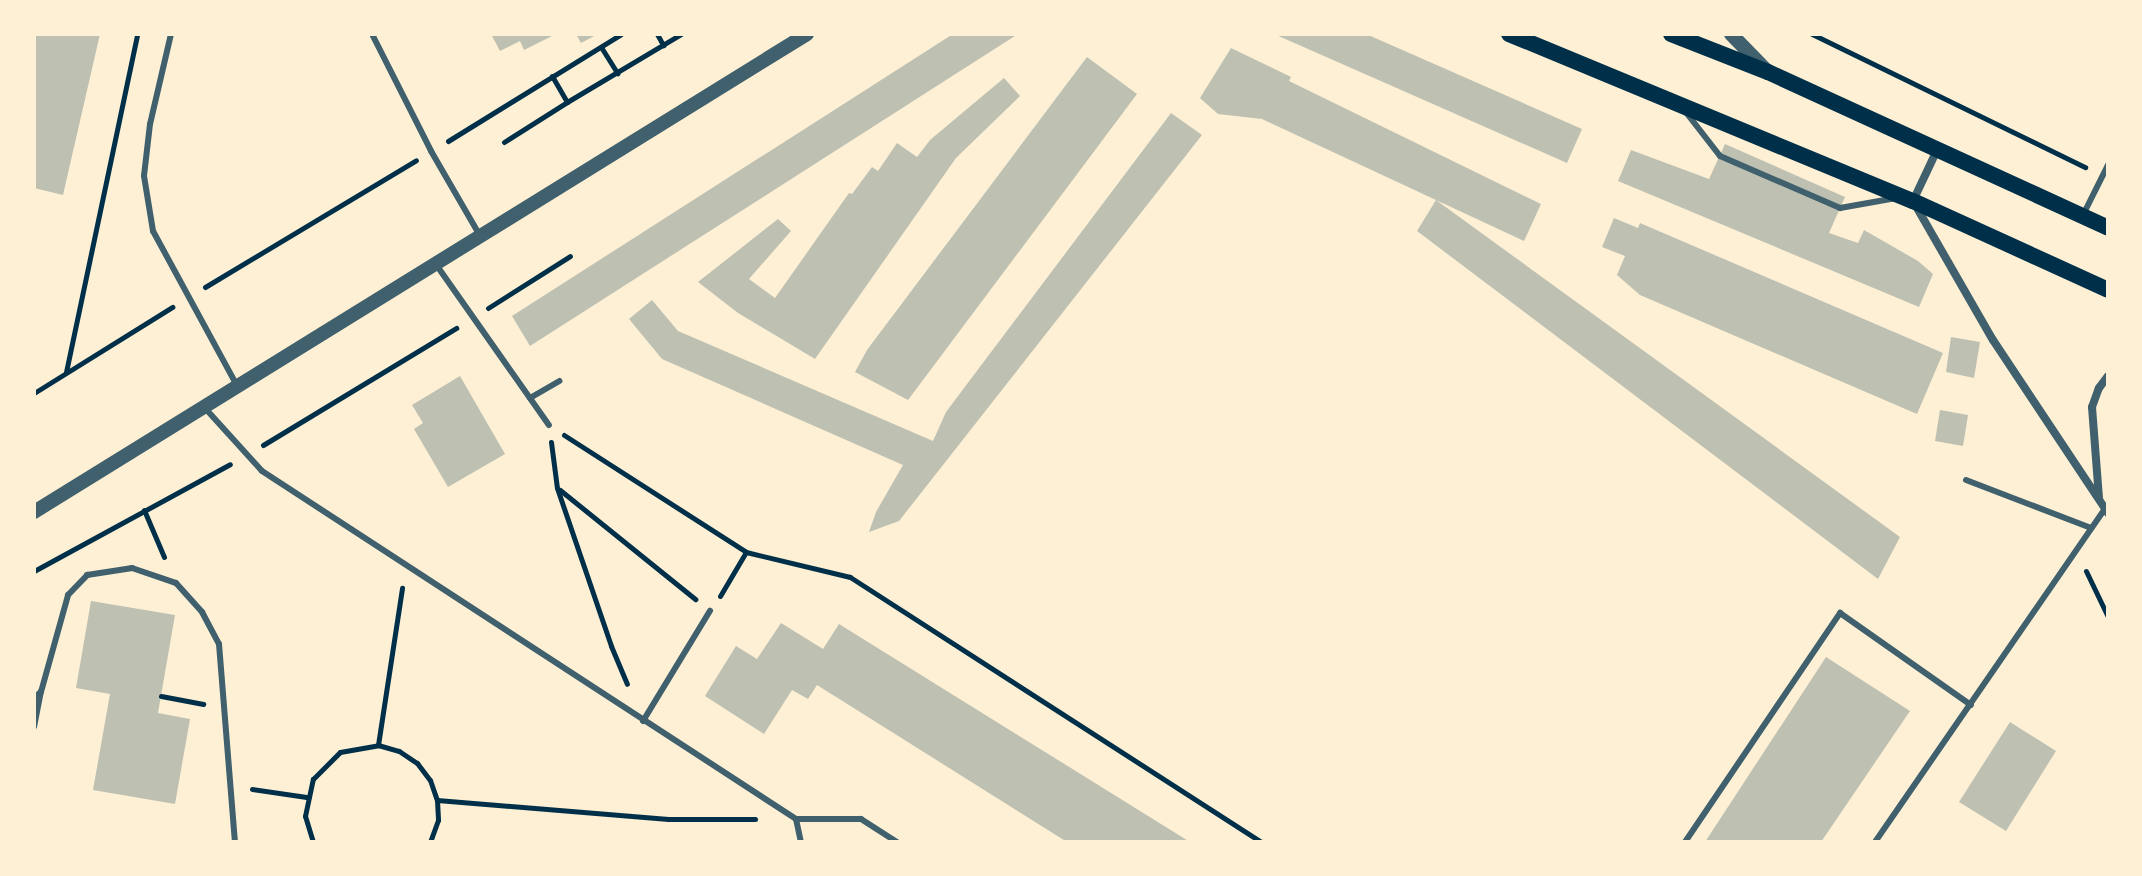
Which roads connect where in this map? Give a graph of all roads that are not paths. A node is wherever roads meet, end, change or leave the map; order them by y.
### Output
1 (171, 34) edge
2 (372, 34) edge
3 (807, 34) edge
4 (1509, 34) edge
5 (1671, 34) edge
6 (1731, 34) edge
7 (1768, 72) junction
8 (1677, 101) junction
9 (1937, 150) junction
10 (2108, 165) edge
11 (1908, 199) junction
12 (2083, 217) junction
13 (2108, 228) edge
14 (480, 236) junction
15 (435, 263) junction
16 (2108, 290) edge
17 (2108, 376) edge
18 (559, 381) dead end
19 (237, 386) junction
20 (530, 398) junction
21 (204, 407) junction
22 (549, 425) road end
23 (1966, 480) dead end
24 (2099, 499) junction
25 (2106, 511) edge
26 (34, 512) edge
27 (2091, 528) junction
28 (710, 611) road end
29 (41, 692) junction
30 (34, 698) edge
31 (1971, 705) junction
32 (643, 721) junction
33 (34, 727) edge
34 (796, 819) junction
35 (235, 842) edge
36 (801, 842) edge
37 (897, 842) edge
38 (1685, 842) edge
39 (1875, 842) edge

1 - 19 lane
2 - 14 lane
3 - 14 street
4 - 8 main road
5 - 7 main road
6 - 7 street
7 - 9 main road
8 - 11 main road
8 - 11 lane
9 - 11 street
9 - 12 main road
10 - 12 lane
11 - 16 main road
11 - 24 street
12 - 13 main road
14 - 15 street
15 - 19 street
15 - 20 lane
17 - 24 street
18 - 20 lane
19 - 21 street
20 - 22 lane
21 - 26 street
21 - 32 lane
23 - 27 lane
24 - 25 street
25 - 27 lane
27 - 31 lane
28 - 32 lane
29 - 30 lane
29 - 33 lane
29 - 35 lane
31 - 38 lane
31 - 39 lane
32 - 34 lane
34 - 36 lane
34 - 37 lane

